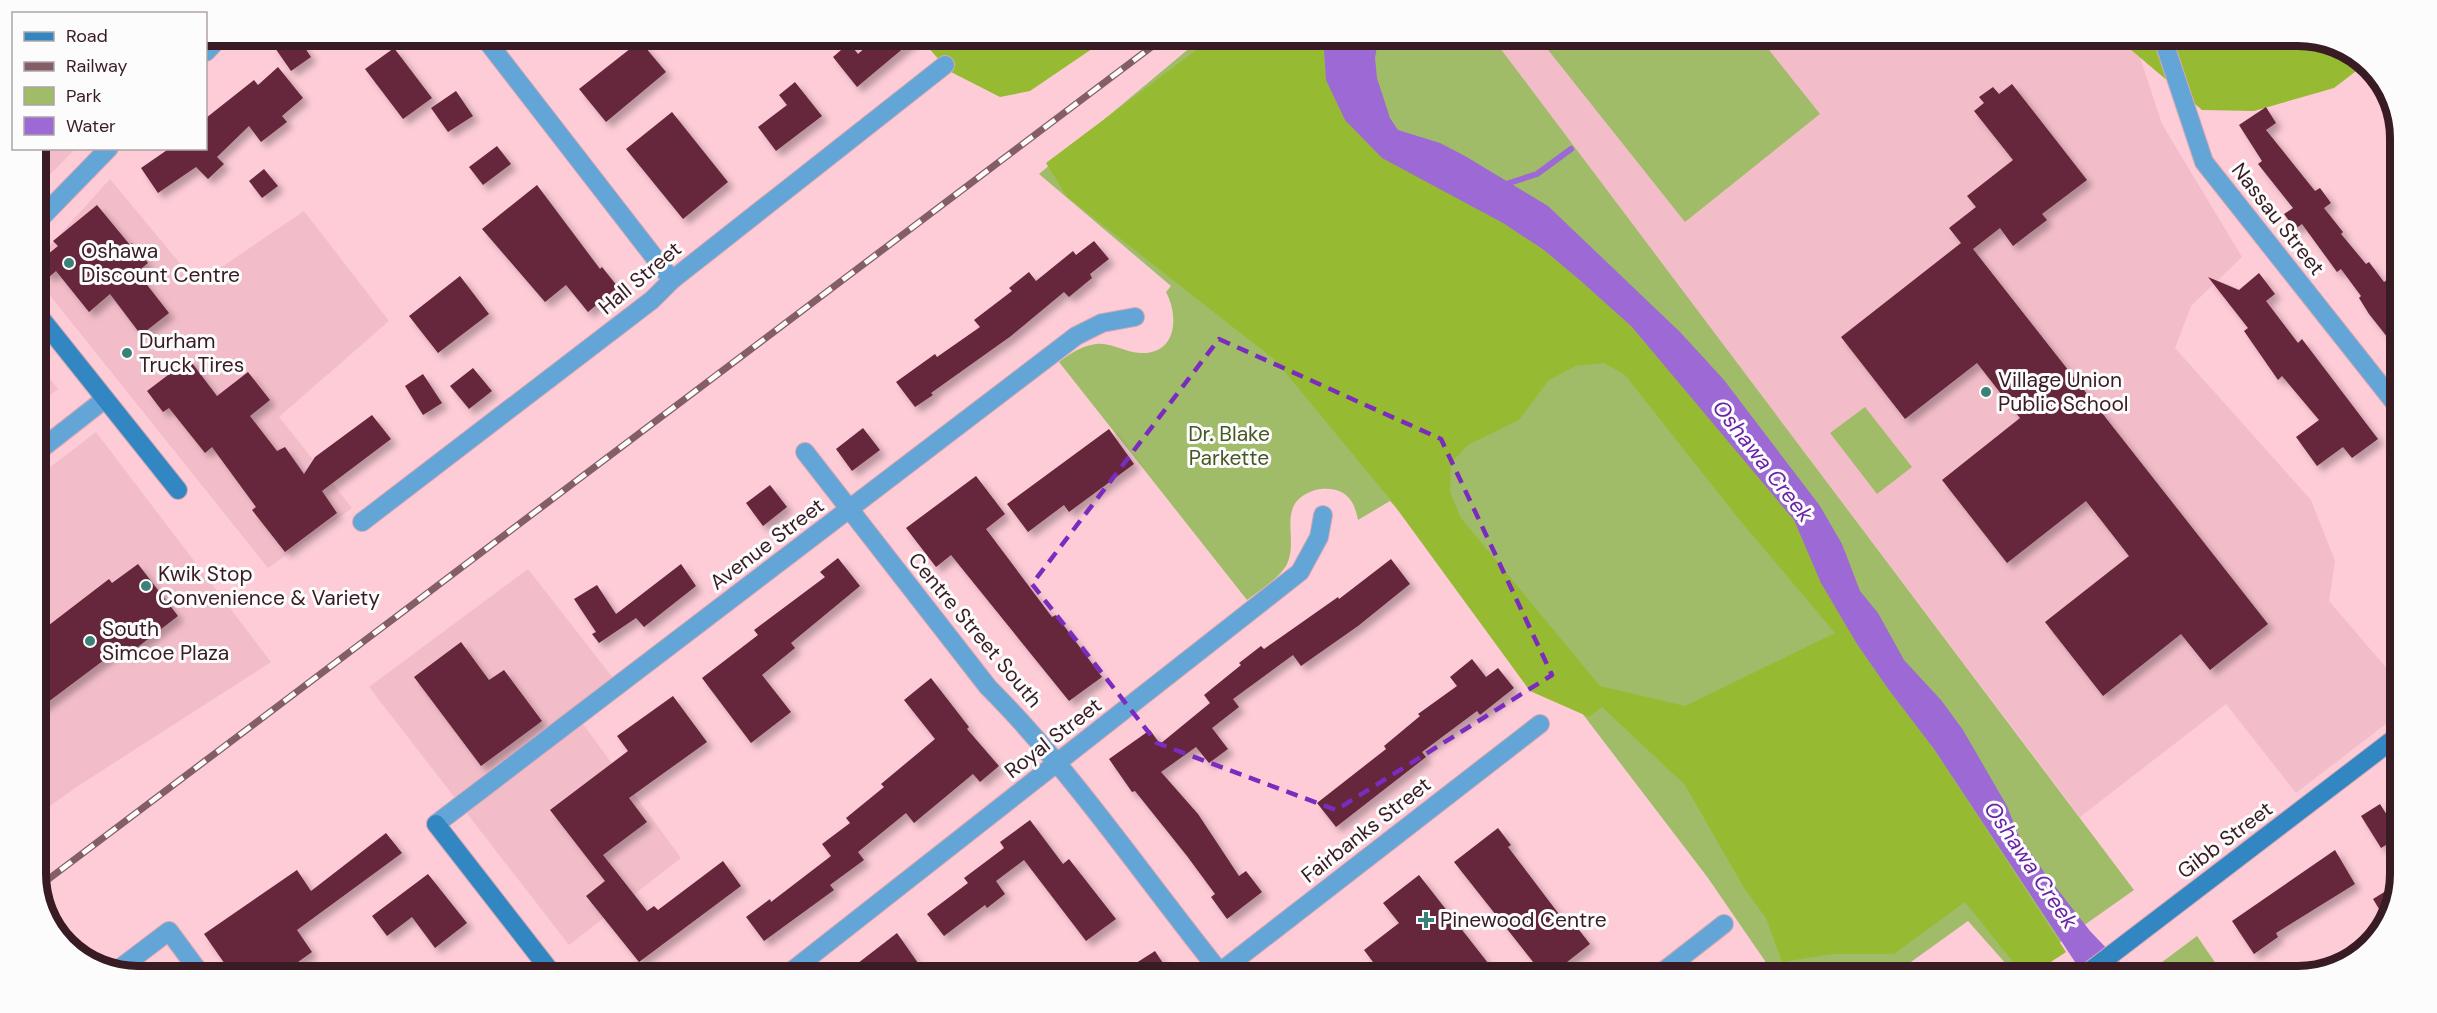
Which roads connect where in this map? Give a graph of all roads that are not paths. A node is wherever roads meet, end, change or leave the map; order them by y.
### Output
1 (491, 46) edge
2 (2165, 46) edge
3 (945, 65) dead end
4 (107, 150) edge
5 (47, 212) edge
6 (672, 280) junction
7 (1135, 317) dead end
8 (47, 326) edge
9 (2390, 397) edge
10 (105, 399) junction
11 (47, 444) edge
12 (805, 452) dead end
13 (178, 490) dead end
14 (848, 511) junction
15 (1323, 515) dead end
16 (362, 522) dead end
17 (1540, 724) dead end
18 (2390, 742) edge
19 (1056, 764) junction
20 (436, 824) joint
21 (1724, 924) dead end
22 (125, 965) edge
23 (195, 966) edge
24 (546, 966) edge
25 (798, 966) edge
26 (1215, 966) edge
27 (1233, 966) edge
28 (1670, 966) edge
29 (2096, 966) edge

1 - 6 street
2 - 9 street, Nassau Street
3 - 6 street, Hall Street
4 - 5 street
6 - 16 street, Hall Street
7 - 14 street, Avenue Street
8 - 10 main road
10 - 11 street
10 - 13 main road
12 - 14 street, Centre Street South
14 - 19 street, Centre Street South
14 - 20 street, Avenue Street
15 - 19 street, Royal Street
17 - 27 street, Fairbanks Street
18 - 29 main road, Gibb Street
19 - 25 street, Royal Street
19 - 26 street, Centre Street South
20 - 24 main road
21 - 28 street
22 - 23 street

